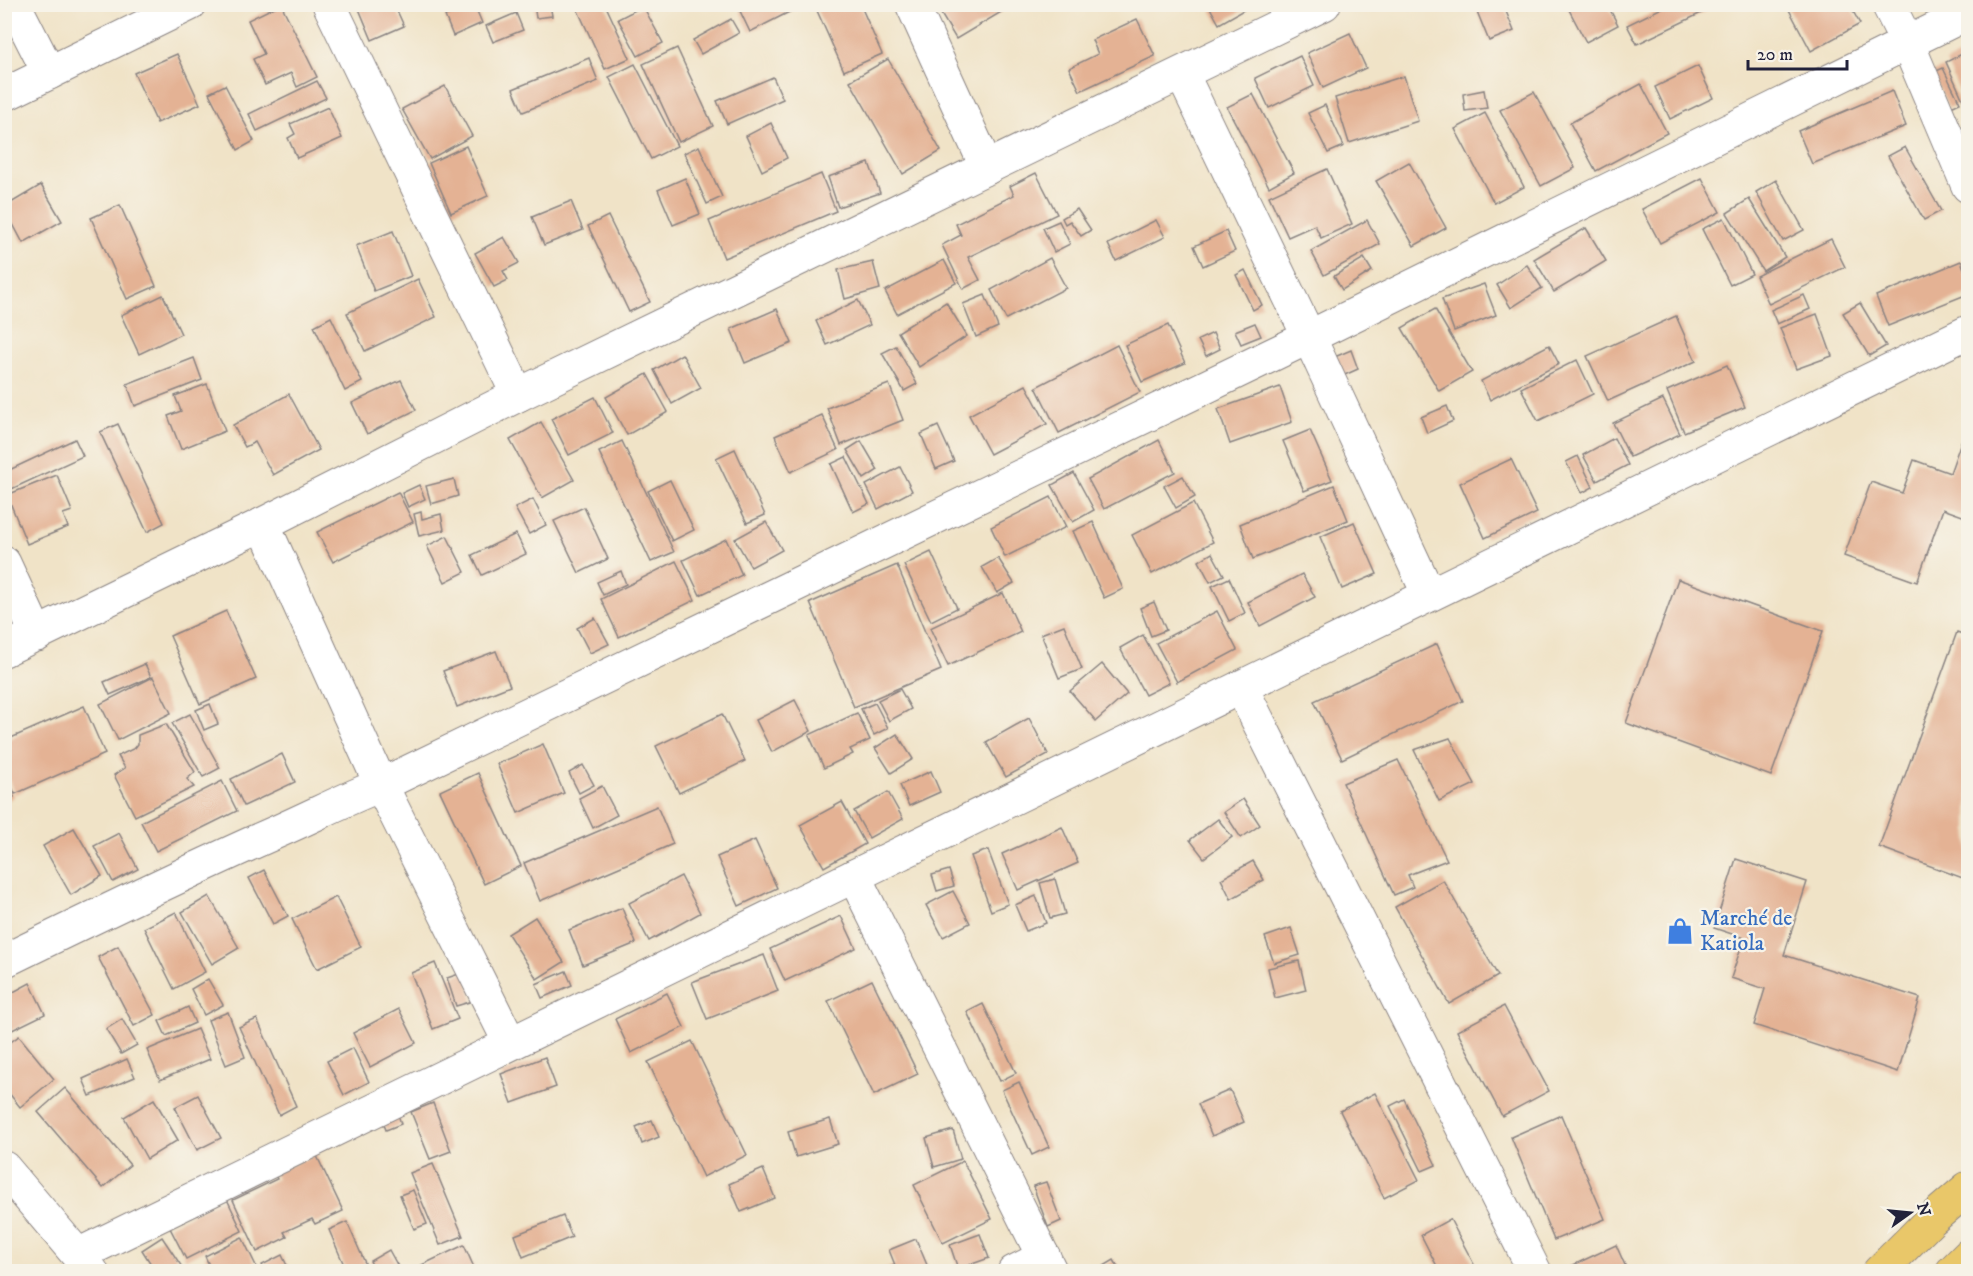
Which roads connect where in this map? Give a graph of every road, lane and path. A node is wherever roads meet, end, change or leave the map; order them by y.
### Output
1 (14, 4) edge
2 (190, 4) edge
3 (329, 4) edge
4 (912, 4) edge
5 (1324, 4) edge
6 (1888, 4) edge
7 (1968, 13) edge
8 (1907, 42) junction
9 (50, 73) junction
10 (1182, 74) junction
11 (4, 95) edge
12 (987, 168) junction
13 (1968, 186) edge
14 (1309, 337) junction
15 (1962, 342) edge
16 (518, 395) junction
17 (263, 525) junction
18 (4, 563) edge
19 (1429, 595) junction
20 (37, 634) junction
21 (4, 650) edge
22 (1241, 687) junction
23 (381, 785) junction
24 (854, 876) junction
25 (4, 961) edge
26 (510, 1043) junction
27 (4, 1168) edge
28 (1968, 1188) edge
29 (1968, 1256) edge
30 (85, 1263) edge
31 (1047, 1264) edge
32 (1014, 1272) edge
33 (1535, 1272) edge
34 (1879, 1272) edge
35 (1953, 1272) edge

1 - 9 street
2 - 9 street
3 - 16 street
4 - 12 street
5 - 10 street
6 - 8 street
7 - 8 street
8 - 13 street
8 - 14 street
9 - 11 street
10 - 12 street
10 - 14 street
12 - 16 street
14 - 19 street
14 - 23 street
15 - 19 street
16 - 17 street
17 - 20 street
17 - 23 street
18 - 20 street
19 - 22 street
20 - 21 street
22 - 24 street
22 - 33 street
23 - 25 street
23 - 26 street
24 - 26 street
24 - 31 street
26 - 30 street
27 - 30 street
28 - 34 highway
29 - 35 highway
31 - 32 street

